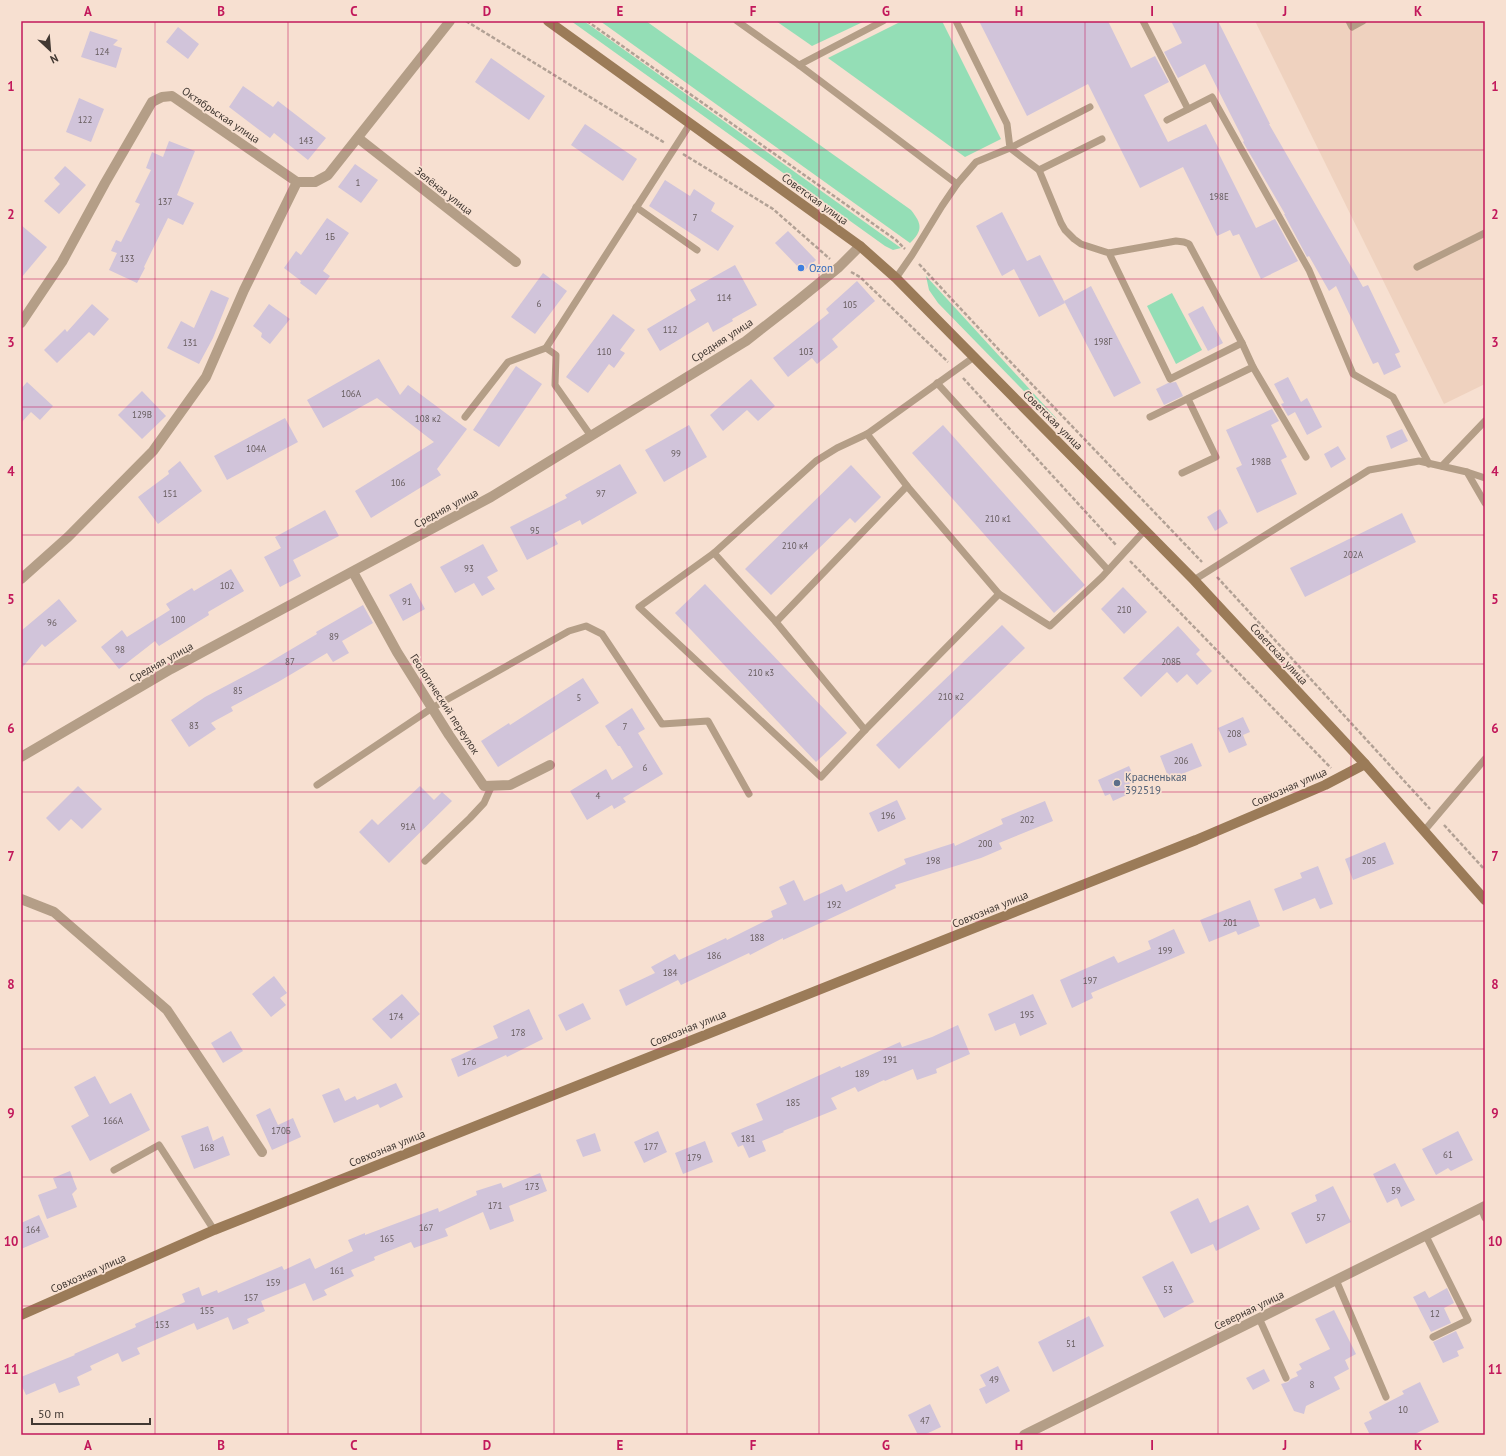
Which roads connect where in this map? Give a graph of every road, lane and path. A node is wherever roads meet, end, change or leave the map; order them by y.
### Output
1 (450, 21) edge
2 (466, 21) edge
3 (548, 21) edge
4 (737, 21) edge
5 (882, 21) edge
6 (956, 21) edge
7 (1143, 21) edge
8 (1349, 21) edge
9 (1363, 21) edge
10 (799, 65) junction
11 (1090, 107) dead end
12 (1188, 109) junction
13 (1167, 120) dead end
14 (690, 124) junction
15 (358, 138) junction
16 (1102, 139) dead end
17 (1010, 148) junction
18 (674, 149) junction
19 (1039, 170) junction
20 (297, 182) junction
21 (957, 184) junction
22 (636, 207) junction
23 (1485, 233) edge
24 (860, 246) junction
25 (697, 250) dead end
26 (1109, 253) junction
27 (516, 262) dead end
28 (839, 267) junction
29 (1417, 267) dead end
30 (896, 278) junction
31 (21, 324) edge
32 (1242, 343) junction
33 (546, 348) junction
34 (974, 357) junction
35 (1253, 367) junction
36 (956, 370) junction
37 (937, 383) junction
38 (1188, 398) junction
39 (1150, 417) dead end
40 (466, 418) dead end
41 (1485, 421) edge
42 (867, 434) junction
43 (591, 436) junction
44 (1306, 457) dead end
45 (1430, 464) junction
46 (1442, 466) junction
47 (1467, 472) junction
48 (1182, 473) dead end
49 (1485, 478) edge
50 (907, 486) junction
51 (1485, 503) edge
52 (1145, 530) junction
53 (714, 552) junction
54 (1123, 554) junction
55 (1108, 570) junction
56 (353, 572) junction
57 (21, 579) edge
58 (1194, 580) junction
59 (999, 594) junction
60 (776, 622) junction
61 (432, 708) junction
62 (865, 730) junction
63 (21, 756) edge
64 (1485, 759) edge
65 (1365, 764) junction
66 (550, 765) dead end
67 (1340, 777) junction
68 (317, 785) dead end
69 (492, 785) junction
70 (749, 794) dead end
71 (1424, 831) junction
72 (425, 861) dead end
73 (21, 899) edge
74 (1485, 900) edge
75 (262, 1152) dead end
76 (114, 1170) dead end
77 (1484, 1211) edge
78 (214, 1230) junction
79 (1426, 1236) junction
80 (1336, 1280) junction
81 (21, 1315) edge
82 (1259, 1318) junction
83 (1433, 1337) dead end
84 (1286, 1378) dead end
85 (1386, 1397) dead end
86 (1024, 1435) edge

1 - 15 street
2 - 18 path
3 - 14 street, Советская улица
4 - 10 lane
5 - 10 lane
6 - 17 lane
7 - 12 lane
8 - 9 lane
10 - 21 lane
11 - 17 lane
12 - 13 lane
12 - 45 lane
14 - 18 lane
14 - 24 street, Советская улица
15 - 20 street
15 - 27 street, Зелёная улица
16 - 19 lane
17 - 19 lane
17 - 21 lane
18 - 22 lane
18 - 28 path
19 - 26 lane
20 - 31 street, Октябрьская улица
20 - 57 street
21 - 30 lane
22 - 25 lane
22 - 33 lane
23 - 29 lane
24 - 28 street, Средняя улица
24 - 30 street, Советская улица
26 - 32 lane
26 - 32 lane
28 - 36 path
28 - 43 street, Средняя улица
30 - 34 street, Советская улица
32 - 35 lane
33 - 40 lane
33 - 43 lane
34 - 36 lane
34 - 52 street, Советская улица
35 - 38 lane
35 - 44 lane
36 - 37 lane
36 - 54 path
37 - 42 lane
37 - 55 lane
38 - 39 lane
38 - 48 lane
41 - 46 lane
42 - 50 lane
42 - 53 lane
43 - 56 street, Средняя улица
45 - 46 lane
45 - 58 lane
46 - 47 lane
47 - 49 lane
47 - 51 lane
50 - 59 lane
50 - 60 lane
52 - 54 lane
52 - 58 street, Советская улица
53 - 60 lane
53 - 62 lane
54 - 55 lane
54 - 67 path
55 - 59 lane
56 - 61 street, Геологический переулок
56 - 63 street, Средняя улица
58 - 65 street, Советская улица
59 - 62 lane
60 - 62 lane
61 - 68 lane
61 - 69 street, Геологический переулок
61 - 70 lane
64 - 71 lane
65 - 67 street, Совхозная улица
65 - 71 street, Советская улица
66 - 69 street
67 - 78 street, Совхозная улица
69 - 72 lane
71 - 74 street, Советская улица
73 - 75 street
76 - 78 lane
77 - 79 street, Северная улица
78 - 81 street, Совхозная улица
79 - 80 street, Северная улица
79 - 83 lane
80 - 82 street, Северная улица
80 - 85 lane
82 - 84 lane
82 - 86 street, Северная улица

